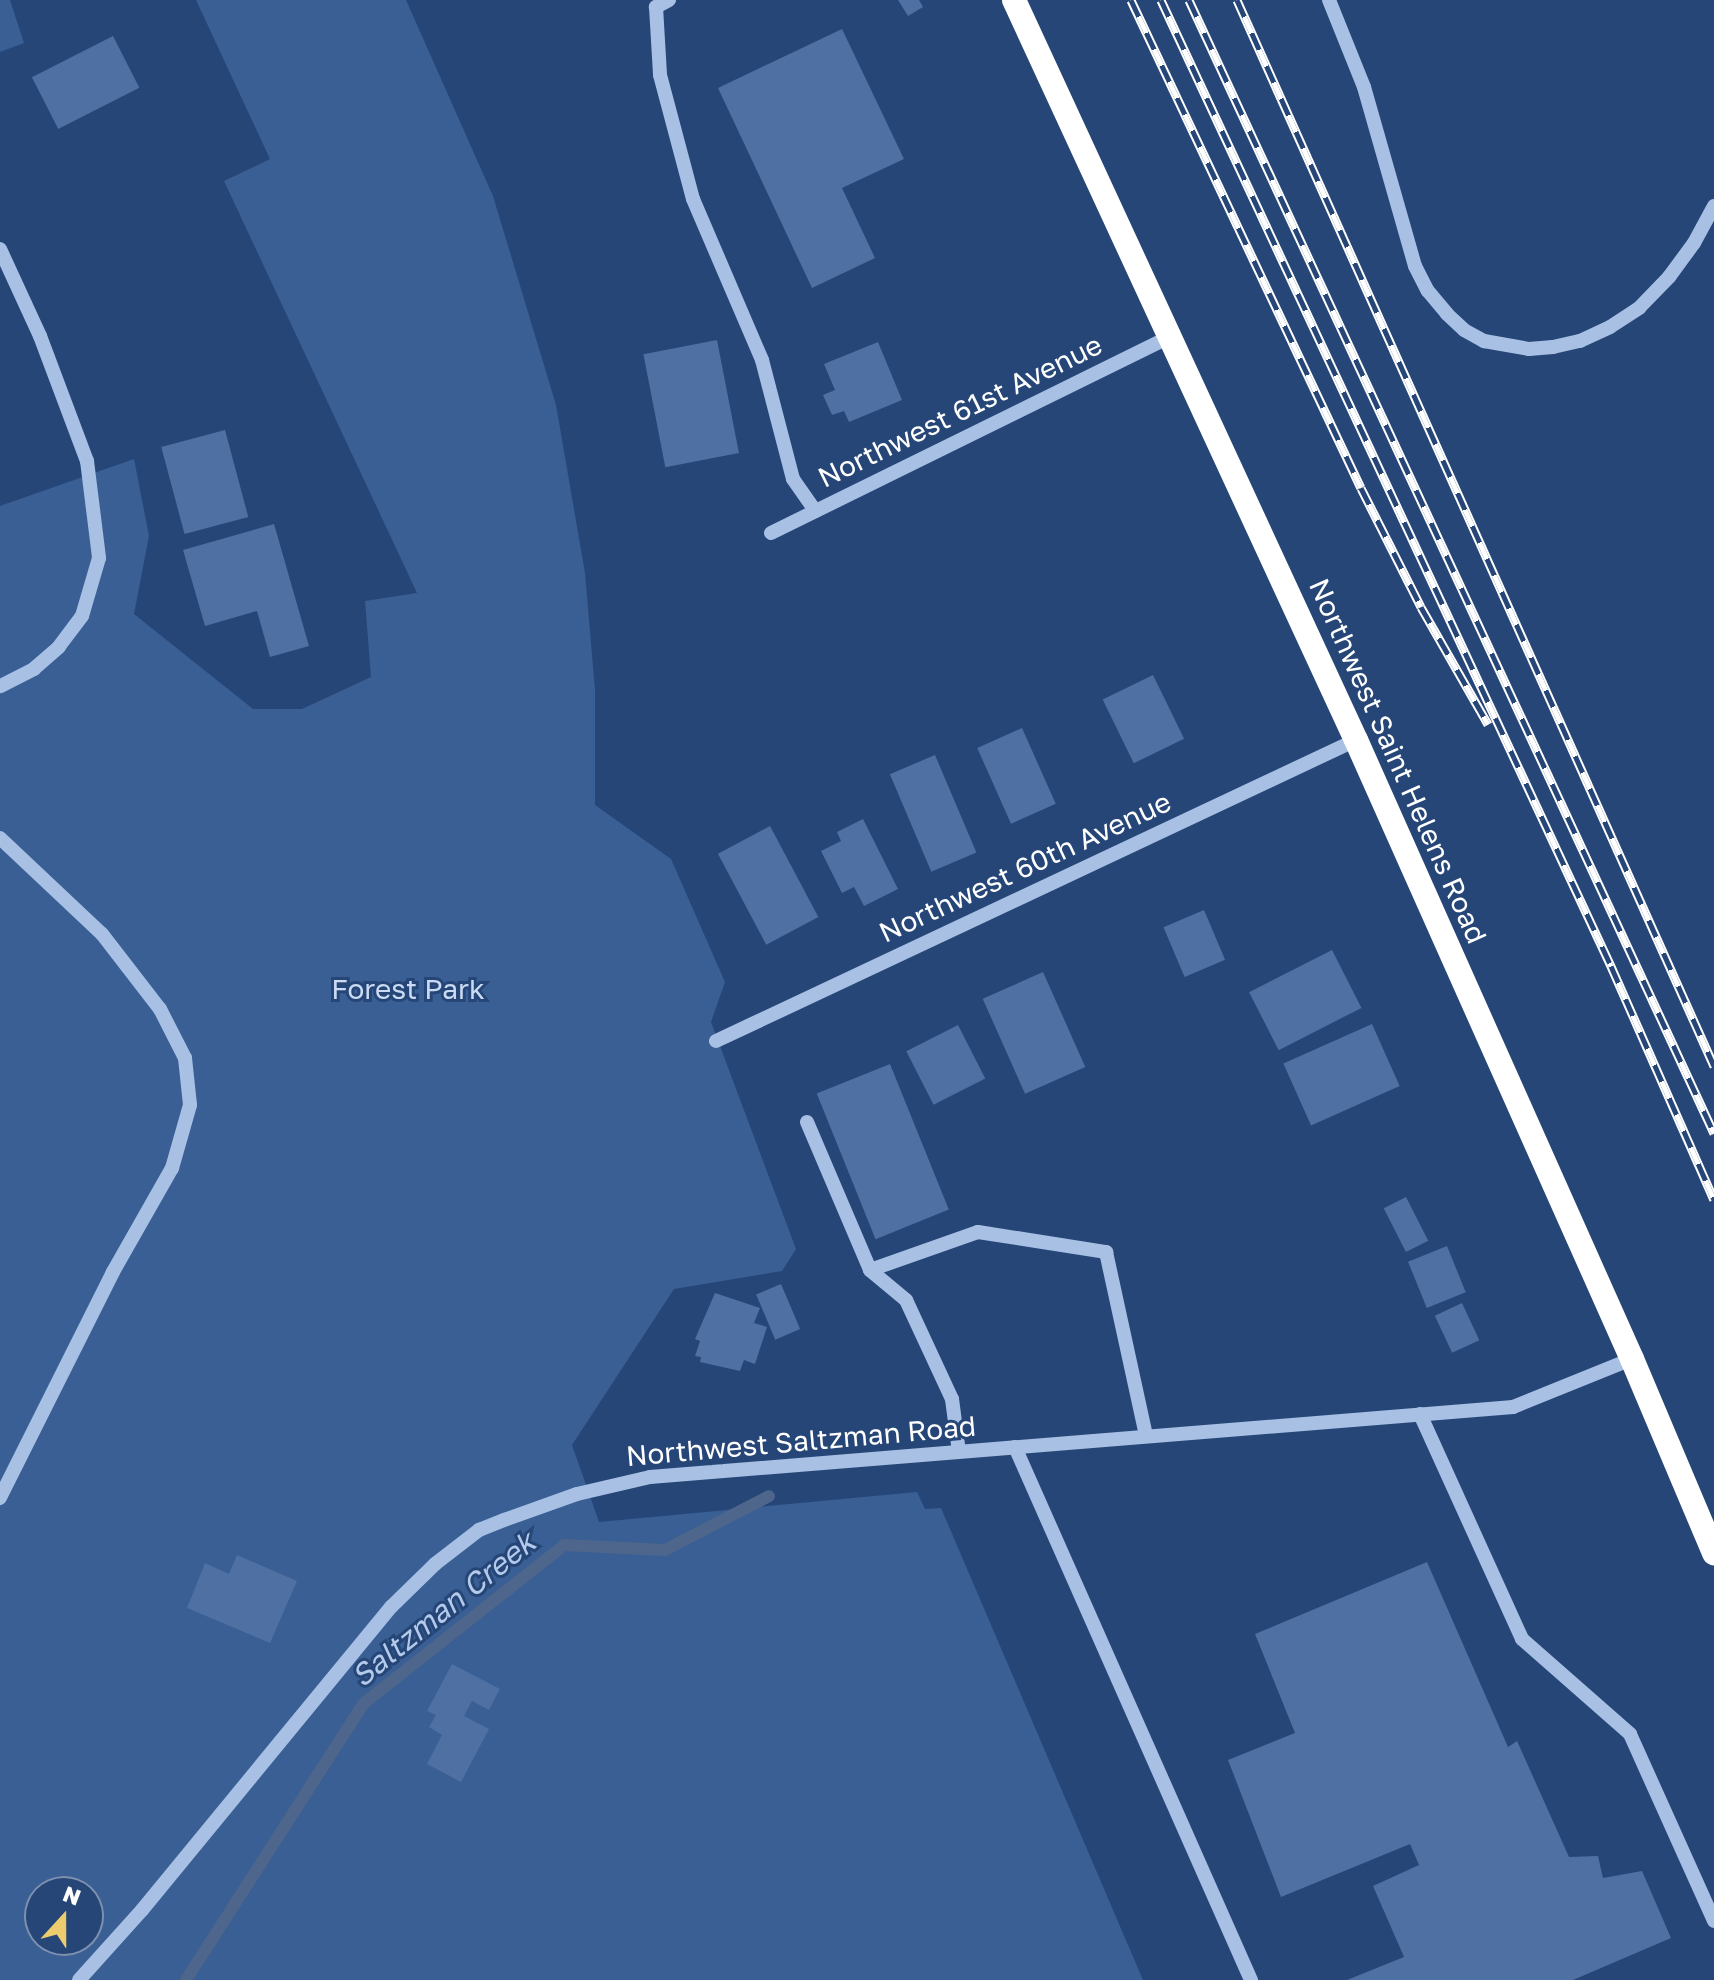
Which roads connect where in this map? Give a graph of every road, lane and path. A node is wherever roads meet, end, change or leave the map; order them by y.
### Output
1 (1014, 0) edge
2 (1329, 0) edge
3 (662, 3) edge
4 (1714, 206) edge
5 (0, 249) edge
6 (1172, 336) junction
7 (815, 511) junction
8 (771, 533) dead end
9 (0, 686) edge
10 (1356, 740) junction
11 (0, 838) edge
12 (716, 1041) dead end
13 (807, 1122) dead end
14 (870, 1270) junction
15 (1632, 1359) junction
16 (1420, 1414) junction
17 (1146, 1436) junction
18 (1015, 1447) junction
19 (959, 1452) junction
20 (0, 1498) edge
21 (1714, 1553) edge
22 (1714, 1921) edge
23 (79, 1980) edge
24 (1251, 1980) edge

1 - 6 highway, Northwest Saint Helens Road
2 - 4 street
3 - 7 street
5 - 9 street
6 - 7 street, Northwest 61st Avenue
6 - 10 highway, Northwest Saint Helens Road
7 - 8 street, Northwest 61st Avenue
10 - 12 street, Northwest 60th Avenue
10 - 15 highway, Northwest Saint Helens Road
11 - 20 street
13 - 14 street
14 - 17 street
14 - 19 street
15 - 16 street, Northwest Saltzman Road
15 - 21 highway, Northwest Saint Helens Road
16 - 17 street, Northwest Saltzman Road
16 - 22 street
17 - 18 street, Northwest Saltzman Road
18 - 19 street, Northwest Saltzman Road
18 - 24 street
19 - 23 street, Northwest Saltzman Road

